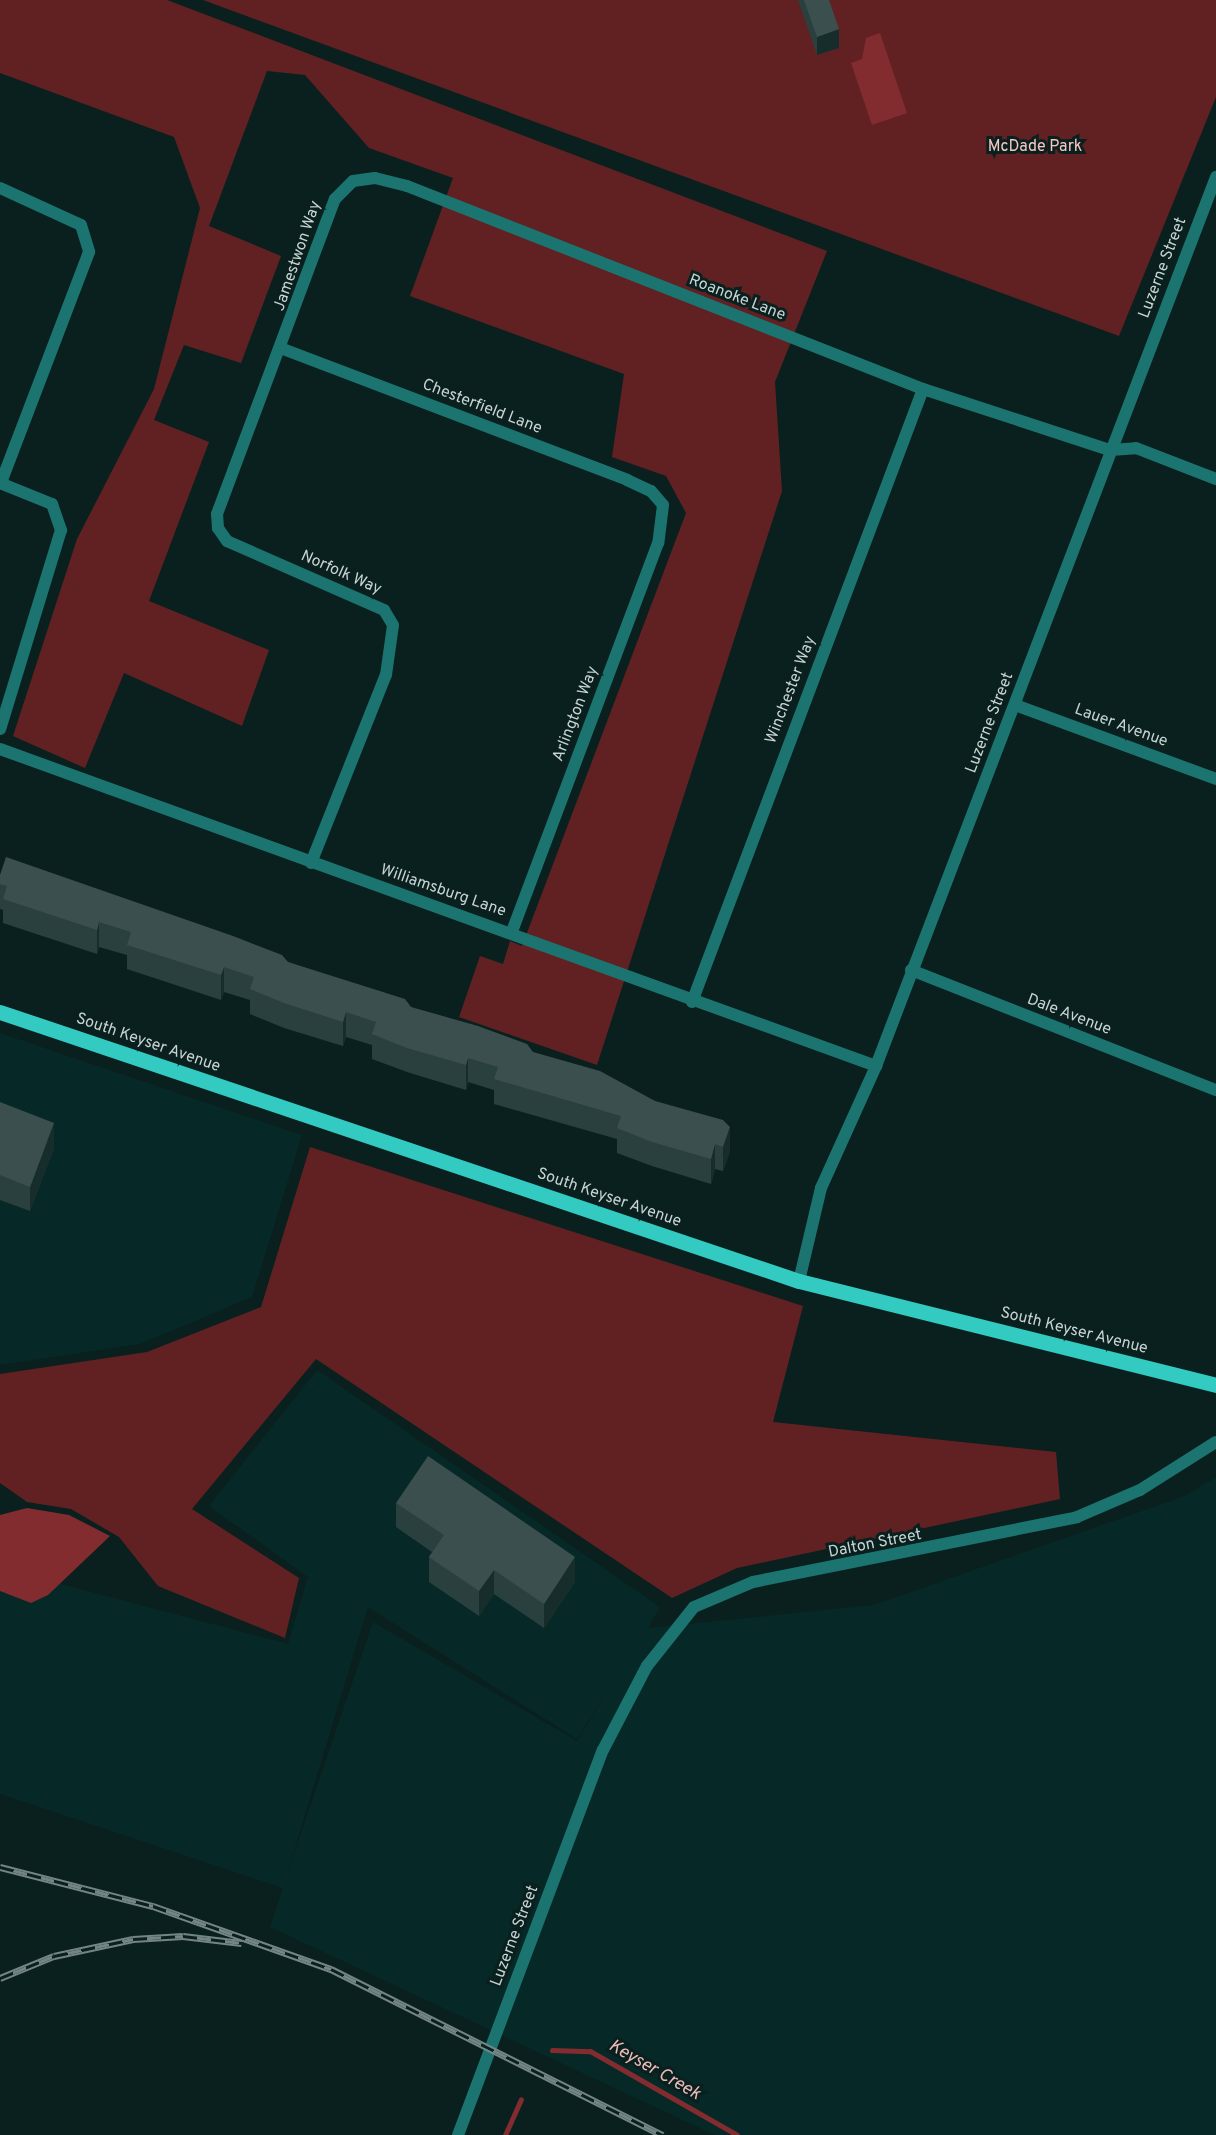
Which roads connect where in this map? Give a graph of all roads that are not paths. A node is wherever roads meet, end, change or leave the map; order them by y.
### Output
1 (1216, 177) edge
2 (353, 181) joint
3 (0, 188) edge
4 (283, 349) junction
5 (923, 389) junction
6 (1110, 450) junction
7 (1216, 479) edge
8 (0, 483) edge
9 (663, 505) joint
10 (1015, 705) junction
11 (0, 729) edge
12 (0, 749) edge
13 (1216, 779) edge
14 (310, 863) junction
15 (512, 932) junction
16 (911, 970) junction
17 (692, 1002) junction
18 (0, 1012) edge
19 (876, 1066) junction
20 (1216, 1090) edge
21 (799, 1281) junction
22 (1216, 1385) edge
23 (1216, 1442) edge
24 (603, 1750) joint
25 (458, 2135) edge

1 - 6 street, Luzerne Street
2 - 4 street, Jamestwon Way
2 - 5 street, Roanoke Lane
3 - 8 street
4 - 9 street, Chesterfield Lane
4 - 14 street, Norfolk Way
5 - 6 street, Roanoke Lane
5 - 17 street, Winchester Way
6 - 7 street, Roanoke Lane
6 - 10 street, Luzerne Street
8 - 11 street
9 - 15 street, Arlington Way
10 - 13 street, Lauer Avenue
10 - 16 street, Luzerne Street
12 - 14 street, Williamsburg Lane
14 - 15 street, Williamsburg Lane
15 - 17 street, Williamsburg Lane
16 - 19 street, Luzerne Street
16 - 20 street, Dale Avenue
17 - 19 street, Williamsburg Lane
18 - 21 main road, South Keyser Avenue
19 - 21 street, Luzerne Street
21 - 22 main road, South Keyser Avenue
23 - 24 street, Dalton Street
24 - 25 street, Luzerne Street

